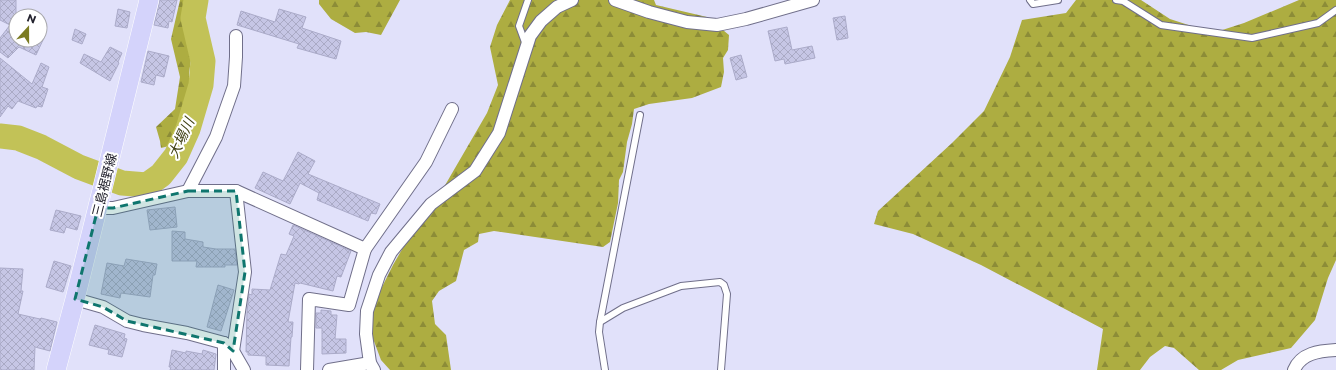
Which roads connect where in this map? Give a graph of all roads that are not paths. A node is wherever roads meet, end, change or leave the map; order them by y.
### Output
1 (149, 0) edge
2 (528, 0) edge
3 (572, 0) edge
4 (615, 0) edge
5 (813, 0) edge
6 (1030, 0) edge
7 (1058, 0) edge
8 (1116, 0) edge
9 (1336, 10) edge
10 (236, 36) dead end
11 (527, 47) junction
12 (452, 109) dead end
13 (640, 115) dead end
14 (188, 191) junction
15 (236, 191) junction
16 (98, 205) junction
17 (365, 248) junction
18 (75, 299) junction
19 (349, 305) junction
20 (368, 308) junction
21 (600, 322) junction
22 (228, 347) junction
23 (1336, 350) edge
24 (372, 366) edge
25 (56, 370) edge
26 (224, 370) edge
27 (244, 370) edge
28 (307, 370) edge
29 (329, 370) edge
30 (605, 370) edge
31 (721, 370) edge
32 (1294, 370) edge

1 - 16 main road, 三島裾野線
2 - 11 lane
3 - 11 street
4 - 5 street
6 - 7 lane
8 - 9 lane
10 - 14 street
11 - 20 street
12 - 17 street
13 - 21 lane
14 - 15 street
14 - 16 street
15 - 17 street
15 - 22 street
16 - 18 main road, 三島裾野線
17 - 19 street
18 - 22 street
18 - 25 main road, 三島裾野線
19 - 20 street
19 - 28 street
20 - 24 street
21 - 30 lane
21 - 31 lane
22 - 26 street
22 - 27 street
23 - 32 street
24 - 29 street

